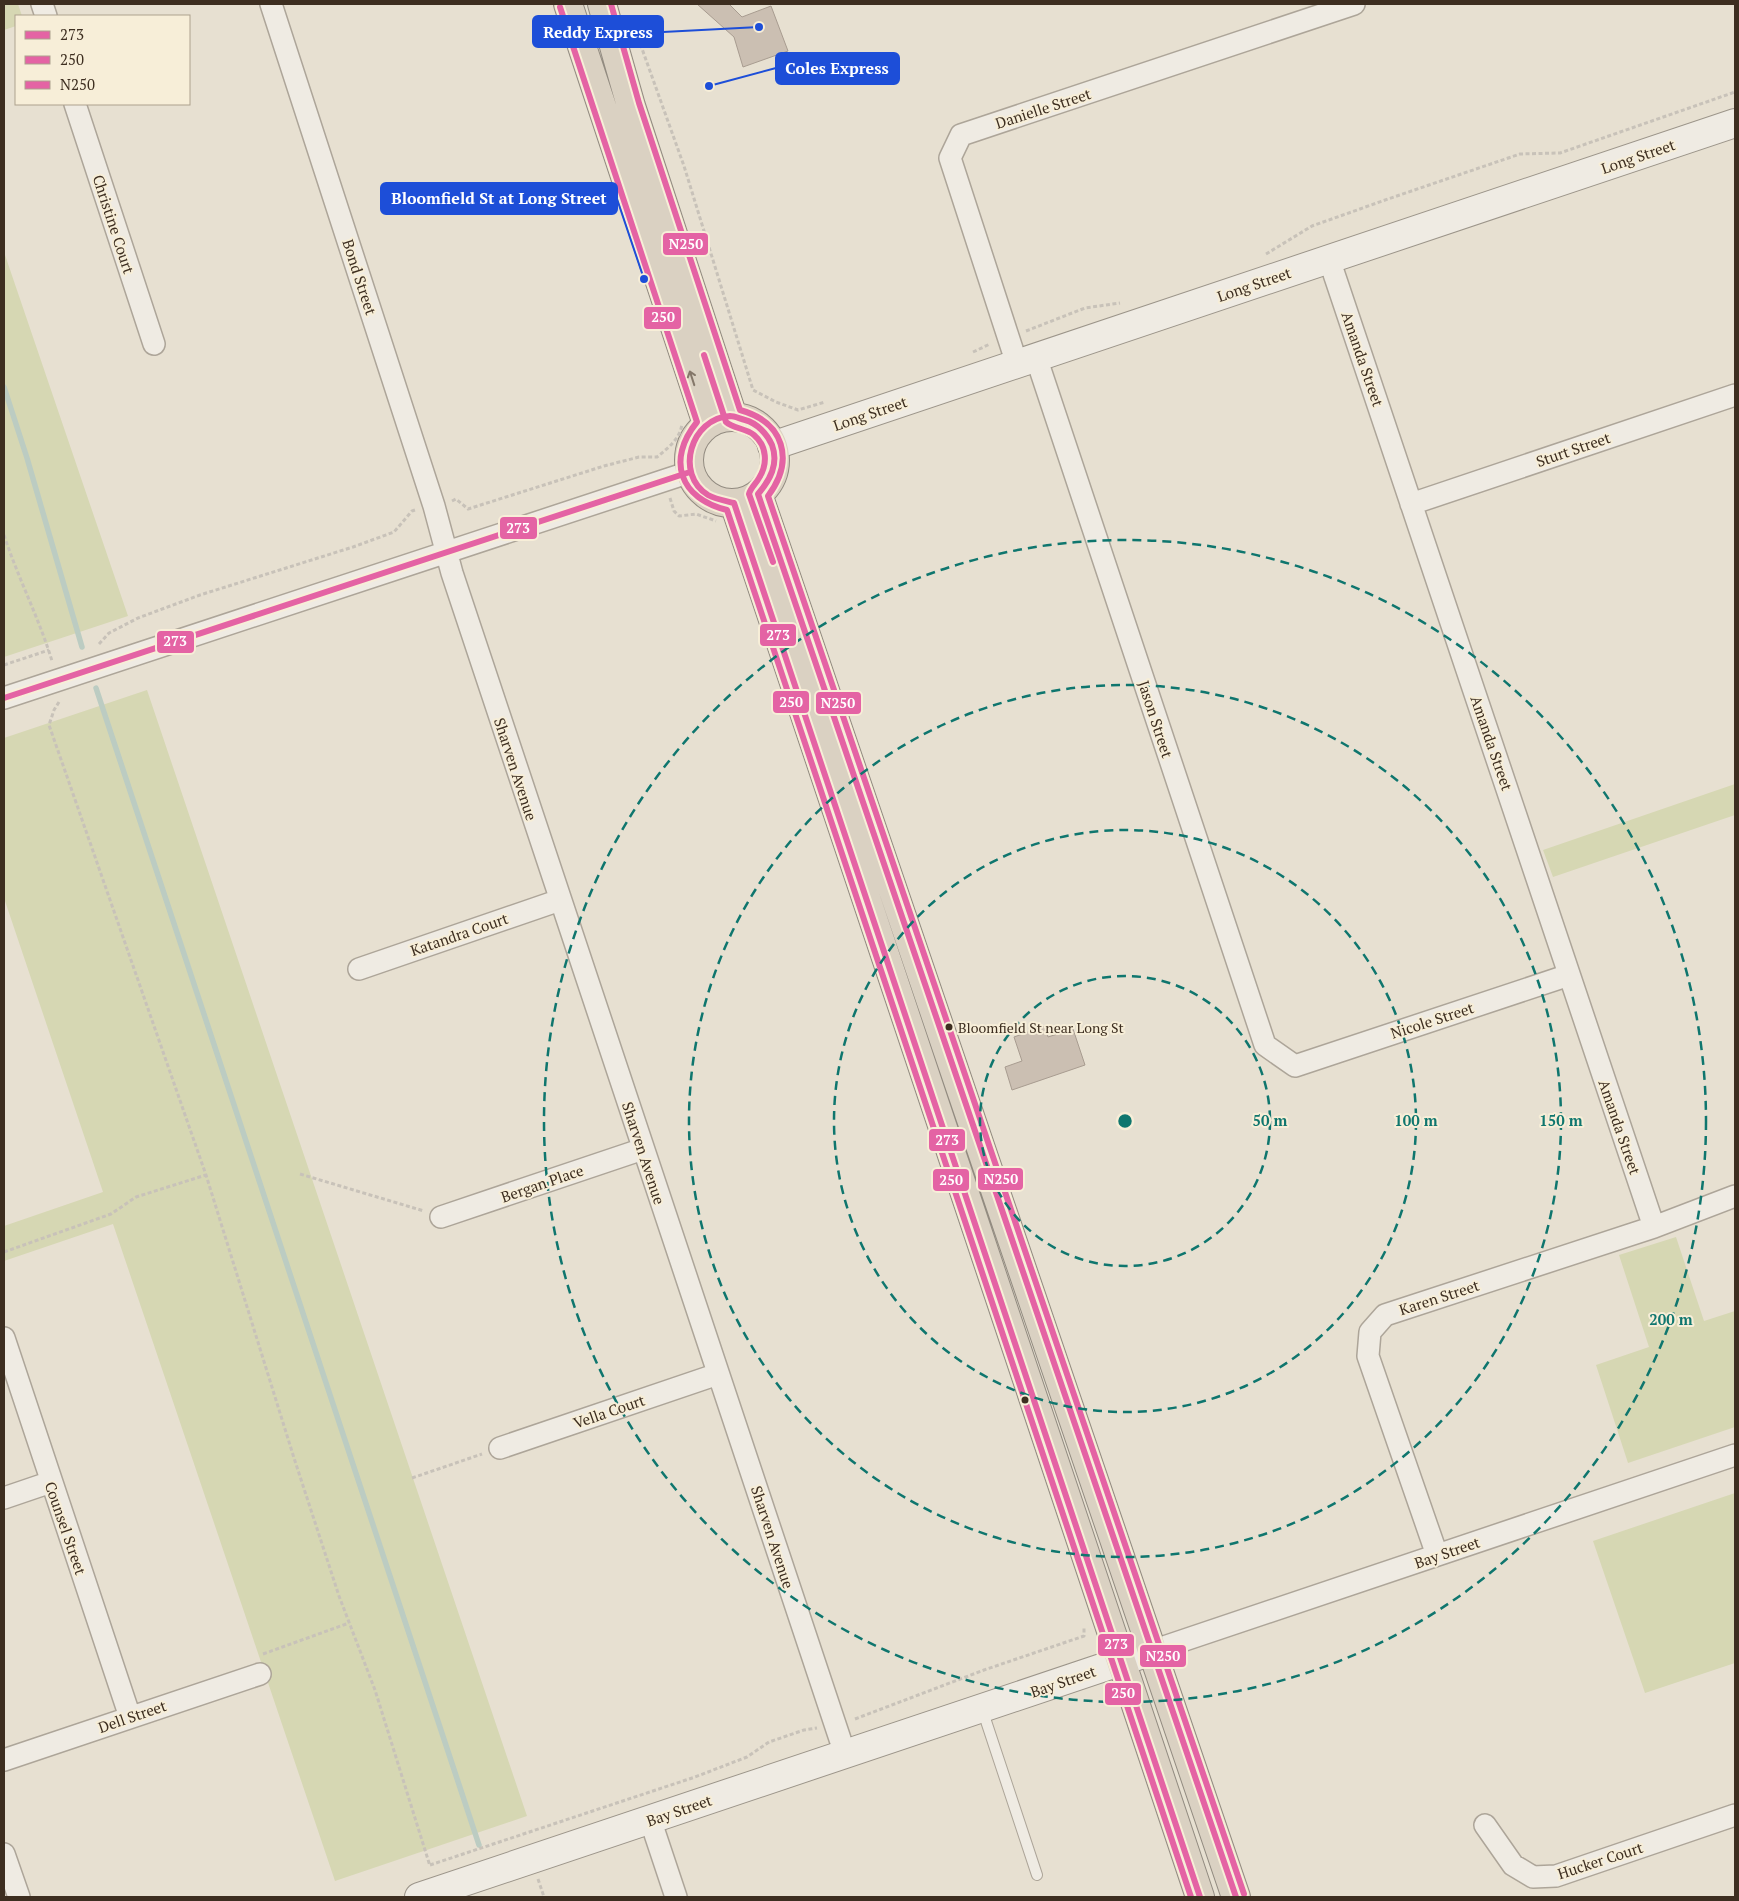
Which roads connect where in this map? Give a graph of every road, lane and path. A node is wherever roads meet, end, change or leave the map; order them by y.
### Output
1 (271, 4) edge
2 (568, 4) edge
3 (602, 4) edge
4 (1354, 4) edge
5 (636, 31) dead end
6 (1735, 92) edge
7 (75, 105) edge
8 (1735, 123) edge
9 (1266, 254) dead end
10 (1329, 259) junction
11 (1123, 302) dead end
12 (1008, 337) junction
13 (154, 344) dead end
14 (966, 356) dead end
15 (1027, 361) junction
16 (1735, 395) edge
17 (833, 399) dead end
18 (733, 417) junction
19 (695, 423) junction
20 (772, 446) junction
21 (690, 472) junction
22 (746, 499) junction
23 (1411, 504) junction
24 (434, 506) junction
25 (4, 534) edge
26 (447, 551) junction
27 (95, 649) dead end
28 (49, 650) junction
29 (54, 664) dead end
30 (4, 665) edge
31 (64, 695) dead end
32 (4, 698) edge
33 (560, 900) junction
34 (359, 969) dead end
35 (1569, 975) junction
36 (1295, 1066) joint
37 (643, 1149) junction
38 (300, 1174) dead end
39 (206, 1175) junction
40 (1735, 1196) edge
41 (441, 1217) joint
42 (1654, 1227) junction
43 (4, 1252) edge
44 (4, 1338) edge
45 (718, 1374) junction
46 (500, 1448) joint
47 (1735, 1455) edge
48 (412, 1478) dead end
49 (51, 1482) junction
50 (4, 1498) edge
51 (1437, 1555) junction
52 (349, 1623) junction
53 (1084, 1636) dead end
54 (1152, 1651) junction
55 (1121, 1661) junction
56 (260, 1674) joint
57 (981, 1708) junction
58 (130, 1717) junction
59 (836, 1726) junction
60 (845, 1754) junction
61 (4, 1760) edge
62 (1735, 1815) edge
63 (650, 1819) junction
64 (1485, 1825) dead end
65 (4, 1854) edge
66 (430, 1865) junction
67 (1037, 1875) dead end
68 (429, 1894) edge
69 (19, 1897) edge
70 (676, 1897) edge
71 (1200, 1897) edge
72 (1236, 1897) edge

1 - 24 street, Bond Street
19 -> 2 highway
3 - 18 highway
4 - 12 street, Danielle Street
5 - 17 path
6 - 9 path
7 - 13 street, Christine Court
8 - 10 street, Long Street
10 - 15 street, Long Street
10 - 23 street, Amanda Street
11 - 12 path
12 - 14 path
12 - 15 street, Danielle Street
15 - 20 street, Long Street
15 - 36 street, Jason Street
16 - 23 street, Sturt Street
18 - 19 highway
18 - 20 highway
19 - 21 highway
19 - 24 path
20 - 22 highway
21 - 22 highway
21 - 26 street
22 - 54 highway
22 - 55 highway
23 - 35 street, Amanda Street
24 - 26 street, Bond Street
24 - 27 path
25 - 28 path
26 - 32 street
26 - 33 street, Sharven Avenue
28 - 29 path
28 - 30 path
31 - 39 path
33 - 34 street, Katandra Court
33 - 37 street, Sharven Avenue
35 - 36 street, Nicole Street
35 - 42 street, Amanda Street
37 - 41 street, Bergan Place
37 - 45 street, Sharven Avenue
38 - 41 path
39 - 43 path
39 - 52 path
40 - 42 street, Karen Street
42 - 51 street, Karen Street
44 - 49 street, Counsel Street
45 - 46 street, Vella Court
45 - 59 street, Sharven Avenue
46 - 48 path
47 - 51 street, Bay Street
49 - 50 street
49 - 58 street, Counsel Street
51 - 54 street, Bay Street
52 - 56 path
52 - 66 path
53 - 59 path
54 - 55 street, Bay Street
54 - 72 highway
55 - 57 street, Bay Street
55 - 71 highway
56 - 58 street, Dell Street
57 - 60 street, Bay Street
57 - 67 lane
58 - 61 street, Dell Street
59 - 60 street, Sharven Avenue
59 - 66 path
60 - 63 street, Bay Street
62 - 64 street, Hucker Court
63 - 68 street, Bay Street
63 - 70 street
65 - 69 street
66 - 68 path

